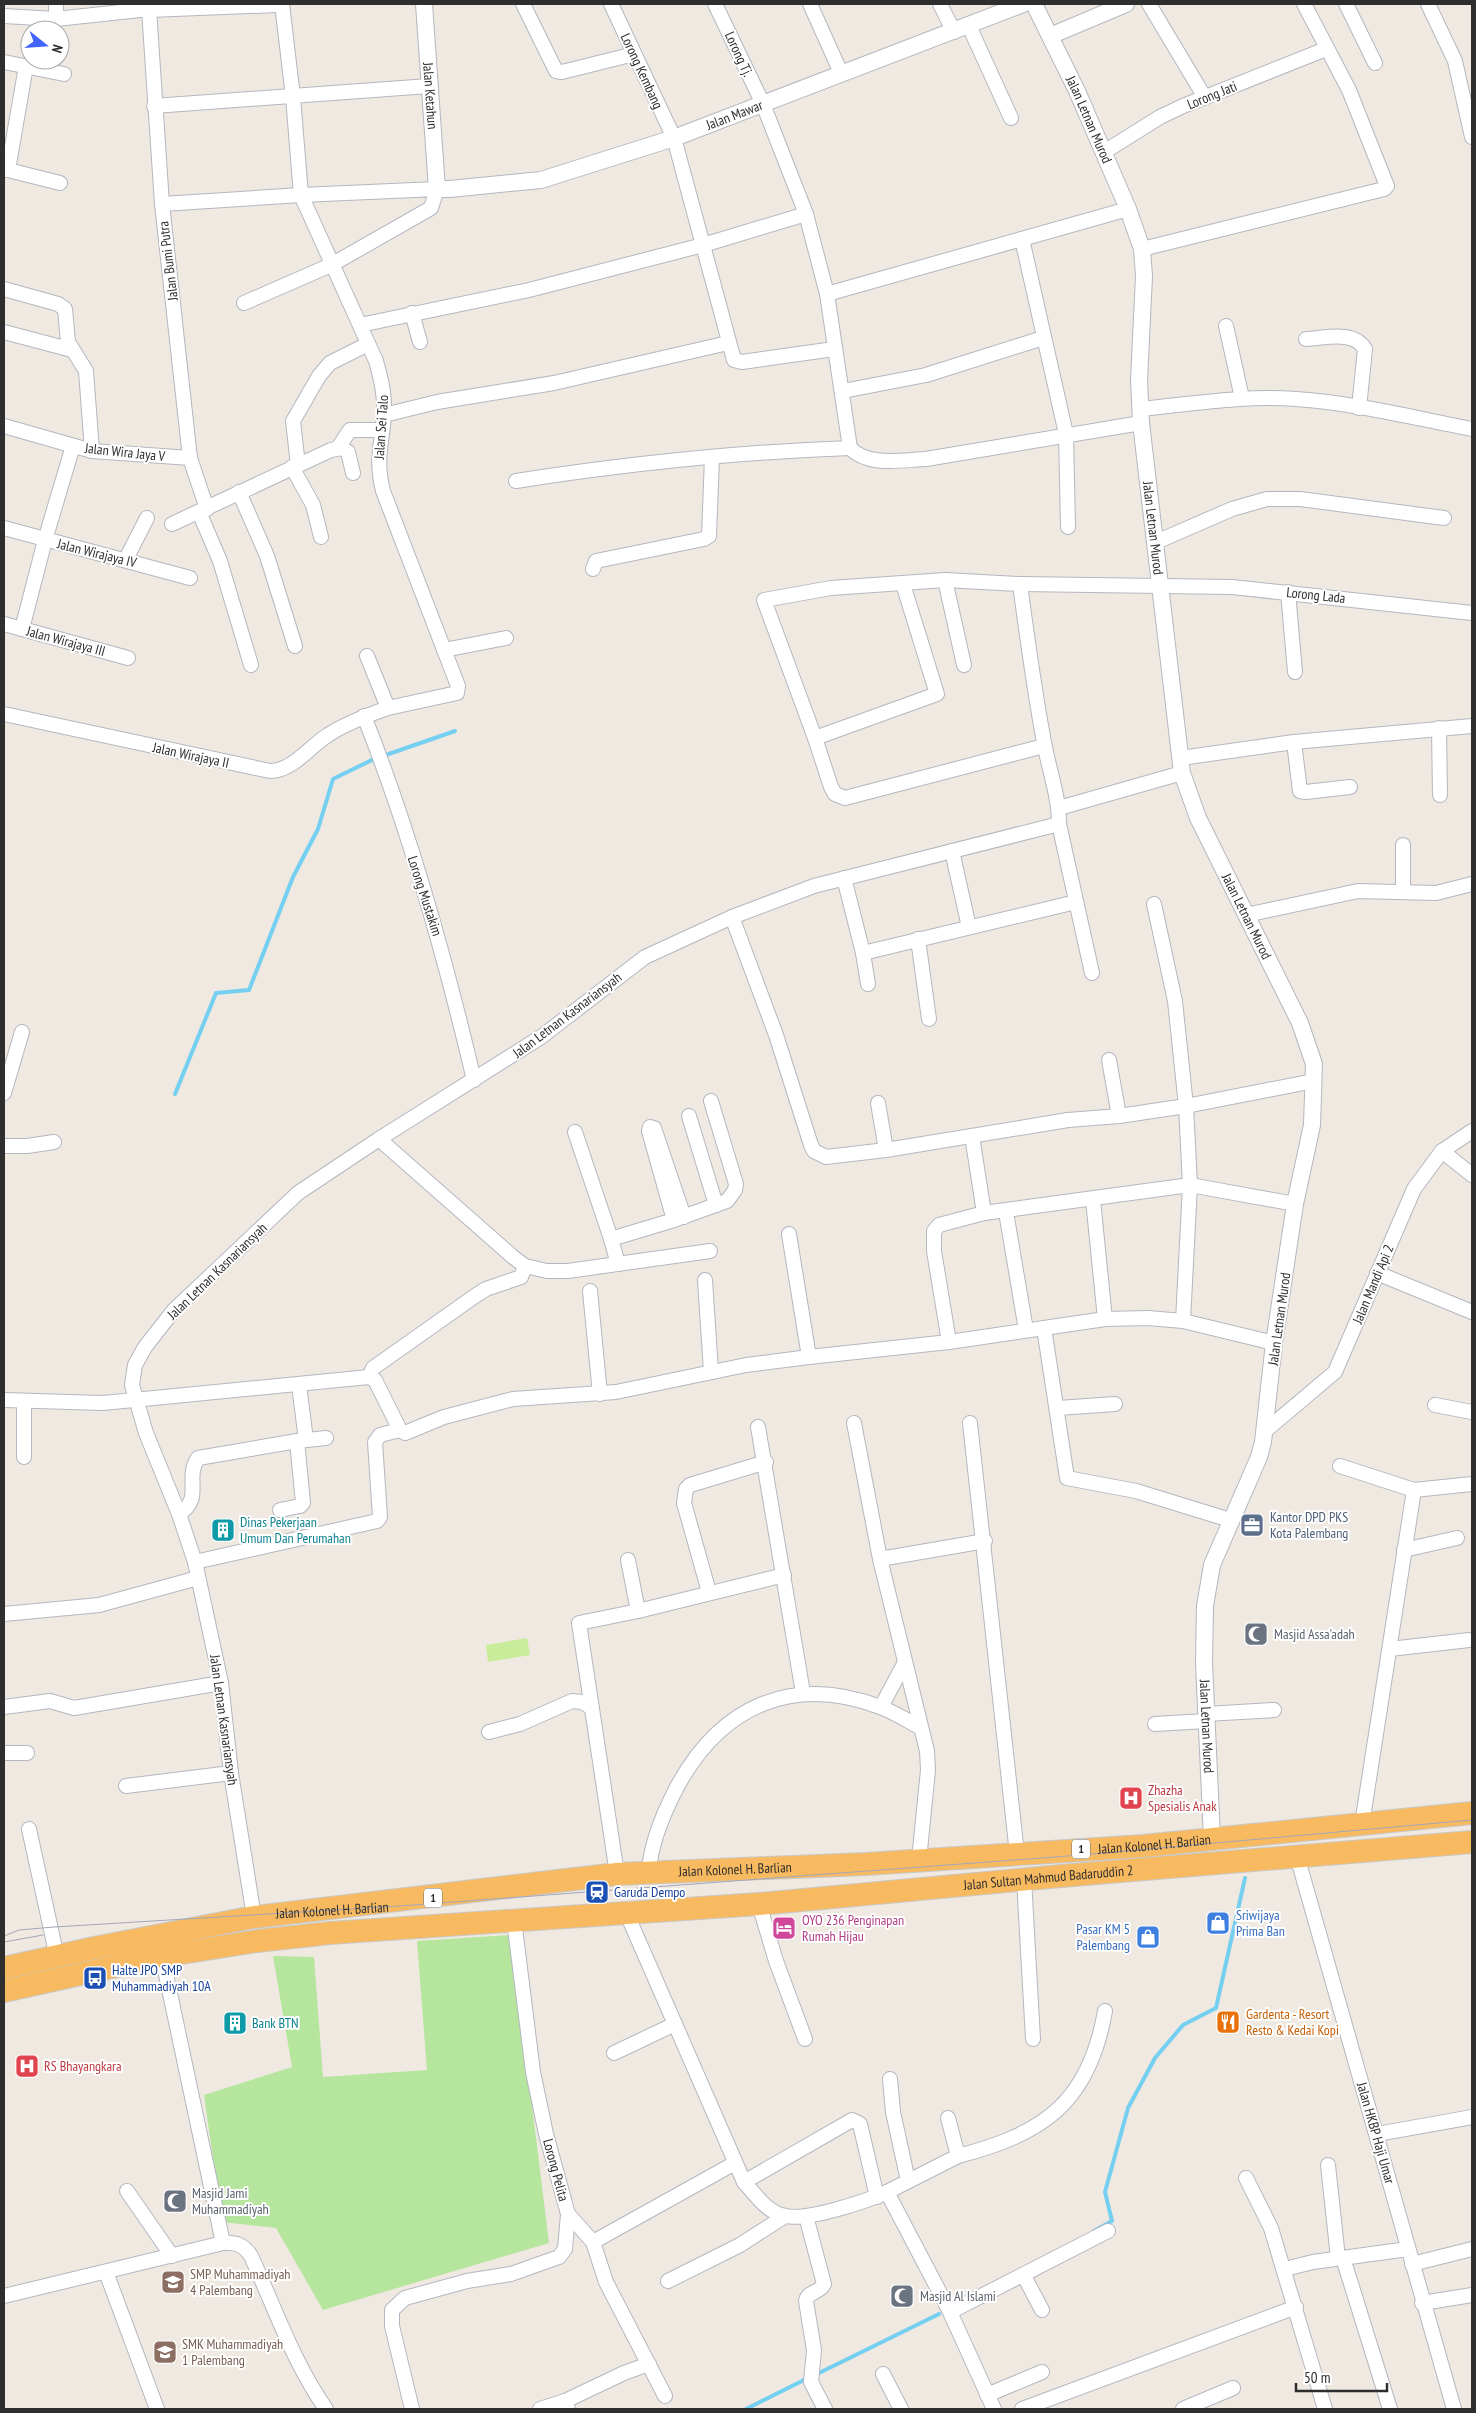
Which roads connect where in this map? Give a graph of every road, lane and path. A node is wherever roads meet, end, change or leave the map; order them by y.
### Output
1 (56, 4) edge
2 (277, 4) edge
3 (282, 4) edge
4 (424, 4) edge
5 (523, 4) edge
6 (611, 4) edge
7 (715, 4) edge
8 (810, 4) edge
9 (940, 4) edge
10 (1023, 4) edge
11 (1034, 4) edge
12 (1126, 4) edge
13 (1149, 4) edge
14 (1304, 4) edge
15 (1346, 4) edge
16 (1428, 4) edge
17 (149, 6) edge
18 (4, 16) edge
19 (56, 19) junction
20 (969, 26) junction
21 (954, 32) junction
22 (1050, 36) junction
23 (1326, 49) junction
24 (634, 54) junction
25 (4, 62) edge
26 (1376, 63) dead end
27 (20, 65) edge
28 (25, 70) edge
29 (45, 70) edge
30 (841, 73) junction
31 (64, 74) dead end
32 (429, 86) junction
33 (1204, 96) junction
34 (293, 97) junction
35 (762, 104) junction
36 (154, 106) junction
37 (1011, 118) dead end
38 (1472, 137) edge
39 (674, 138) junction
40 (1104, 152) junction
41 (6, 169) edge
42 (60, 183) dead end
43 (437, 189) junction
44 (300, 195) junction
45 (162, 204) junction
46 (1128, 210) junction
47 (806, 214) junction
48 (1022, 239) junction
49 (703, 244) junction
50 (1142, 249) junction
51 (332, 265) junction
52 (4, 289) edge
53 (827, 294) junction
54 (244, 303) dead end
55 (412, 313) junction
56 (360, 325) junction
57 (1226, 326) dead end
58 (4, 332) edge
59 (1043, 338) junction
60 (1306, 338) dead end
61 (420, 342) dead end
62 (728, 343) junction
63 (368, 344) junction
64 (834, 348) junction
65 (72, 350) junction
66 (843, 391) junction
67 (1242, 398) junction
68 (1359, 408) junction
69 (384, 415) junction
70 (1140, 416) junction
71 (4, 426) edge
72 (1472, 429) edge
73 (382, 430) junction
74 (1066, 434) junction
75 (73, 446) junction
76 (338, 448) junction
77 (850, 448) junction
78 (92, 451) junction
79 (190, 458) junction
80 (712, 458) junction
81 (295, 466) junction
82 (353, 473) dead end
83 (516, 481) dead end
84 (239, 492) junction
85 (203, 510) junction
86 (147, 518) dead end
87 (1444, 518) dead end
88 (172, 524) dead end
89 (1068, 527) dead end
90 (4, 528) edge
91 (321, 537) dead end
92 (45, 540) junction
93 (1156, 542) junction
94 (126, 559) junction
95 (595, 565) dead end
96 (190, 578) dead end
97 (945, 580) junction
98 (903, 584) junction
99 (1020, 584) junction
100 (1160, 586) junction
101 (1288, 592) junction
102 (1472, 613) edge
103 (4, 624) edge
104 (22, 629) junction
105 (506, 638) dead end
106 (295, 646) dead end
107 (444, 650) junction
108 (367, 656) dead end
109 (128, 658) dead end
110 (251, 664) dead end
111 (964, 665) dead end
112 (1295, 672) dead end
113 (388, 708) junction
114 (4, 714) edge
115 (364, 716) junction
116 (1472, 726) edge
117 (1439, 728) junction
118 (815, 738) junction
119 (1294, 742) junction
120 (1044, 746) junction
121 (1182, 766) junction
122 (1350, 787) dead end
123 (1440, 795) dead end
124 (1059, 808) junction
125 (1059, 824) junction
126 (1403, 846) dead end
127 (952, 851) junction
128 (844, 878) junction
129 (1472, 884) edge
130 (1403, 892) junction
131 (1076, 902) junction
132 (1154, 904) dead end
133 (1246, 915) junction
134 (736, 916) junction
135 (969, 927) junction
136 (918, 939) junction
137 (864, 953) junction
138 (1092, 972) dead end
139 (868, 984) dead end
140 (929, 1019) dead end
141 (22, 1032) dead end
142 (1109, 1060) dead end
143 (474, 1080) junction
144 (1314, 1081) junction
145 (4, 1093) edge
146 (711, 1101) dead end
147 (878, 1103) dead end
148 (1186, 1106) junction
149 (689, 1116) dead end
150 (1119, 1116) junction
151 (1472, 1131) edge
152 (575, 1132) dead end
153 (972, 1136) junction
154 (379, 1139) junction
155 (54, 1142) dead end
156 (4, 1146) edge
157 (886, 1150) junction
158 (1442, 1151) junction
159 (1472, 1176) edge
160 (1190, 1185) junction
161 (1093, 1200) junction
162 (1295, 1204) junction
163 (716, 1205) junction
164 (1006, 1212) junction
165 (984, 1213) junction
166 (679, 1219) junction
167 (790, 1234) dead end
168 (611, 1238) junction
169 (710, 1251) dead end
170 (618, 1264) junction
171 (525, 1266) junction
172 (1377, 1273) junction
173 (705, 1280) dead end
174 (590, 1291) dead end
175 (1472, 1312) edge
176 (1105, 1319) junction
177 (1183, 1321) junction
178 (1044, 1328) junction
179 (1026, 1330) junction
180 (949, 1342) junction
181 (1274, 1343) junction
182 (809, 1357) junction
183 (712, 1372) junction
184 (368, 1377) junction
185 (299, 1385) junction
186 (600, 1394) junction
187 (4, 1400) edge
188 (135, 1400) junction
189 (24, 1402) junction
190 (1115, 1404) dead end
191 (1435, 1405) dead end
192 (1058, 1408) junction
193 (1472, 1412) edge
194 (854, 1423) dead end
195 (970, 1423) dead end
196 (758, 1427) dead end
197 (400, 1430) junction
198 (1265, 1431) junction
199 (326, 1438) dead end
200 (302, 1440) junction
201 (24, 1457) dead end
202 (766, 1462) junction
203 (1340, 1466) dead end
204 (1472, 1484) edge
205 (1414, 1490) junction
206 (280, 1510) dead end
207 (179, 1514) junction
208 (1230, 1520) junction
209 (1457, 1538) dead end
210 (985, 1541) junction
211 (1404, 1550) junction
212 (880, 1559) junction
213 (628, 1560) dead end
214 (195, 1562) junction
215 (784, 1575) junction
216 (198, 1578) junction
217 (709, 1592) junction
218 (638, 1611) junction
219 (4, 1614) edge
220 (1469, 1640) dead end
221 (1390, 1649) junction
222 (904, 1664) junction
223 (221, 1683) junction
224 (804, 1693) junction
225 (4, 1707) edge
226 (881, 1707) junction
227 (592, 1708) junction
228 (1274, 1710) dead end
229 (1206, 1717) junction
230 (1155, 1724) dead end
231 (921, 1728) junction
232 (489, 1732) dead end
233 (27, 1753) dead end
234 (4, 1754) edge
235 (231, 1773) junction
236 (126, 1786) dead end
237 (1472, 1813) edge
238 (1362, 1824) junction
239 (29, 1829) dead end
240 (1212, 1840) junction
241 (1472, 1842) edge
242 (1017, 1854) junction
243 (1296, 1856) junction
244 (919, 1860) junction
245 (866, 1864) junction
246 (649, 1873) junction
247 (617, 1874) junction
248 (1024, 1879) junction
249 (867, 1894) junction
250 (760, 1904) junction
251 (626, 1912) junction
252 (254, 1918) junction
253 (514, 1920) junction
254 (162, 1956) junction
255 (57, 1957) junction
256 (4, 1968) edge
257 (4, 1991) edge
258 (1105, 2011) dead end
259 (675, 2024) junction
260 (805, 2039) dead end
261 (1032, 2039) dead end
262 (614, 2053) dead end
263 (890, 2079) dead end
264 (1472, 2117) edge
265 (948, 2118) dead end
266 (1377, 2134) junction
267 (958, 2156) junction
268 (735, 2162) junction
269 (1328, 2165) dead end
270 (1246, 2178) dead end
271 (908, 2181) junction
272 (744, 2182) junction
273 (128, 2191) dead end
274 (882, 2194) junction
275 (568, 2214) junction
276 (785, 2216) junction
277 (806, 2216) junction
278 (1108, 2231) dead end
279 (593, 2242) junction
280 (223, 2243) junction
281 (1408, 2249) junction
282 (1472, 2249) edge
283 (172, 2256) junction
284 (1340, 2258) junction
285 (1412, 2264) junction
286 (1285, 2268) junction
287 (106, 2272) junction
288 (1024, 2276) junction
289 (668, 2281) dead end
290 (1472, 2295) edge
291 (4, 2296) edge
292 (1422, 2303) junction
293 (1296, 2307) junction
294 (1042, 2310) dead end
295 (950, 2312) junction
296 (650, 2364) junction
297 (1042, 2367) dead end
298 (883, 2374) dead end
299 (1233, 2388) dead end
300 (987, 2395) junction
301 (665, 2396) dead end
302 (566, 2405) edge
303 (157, 2409) edge
304 (326, 2409) edge
305 (412, 2409) edge
306 (540, 2409) edge
307 (825, 2409) edge
308 (902, 2409) edge
309 (994, 2409) edge
310 (1022, 2409) edge
311 (1183, 2409) edge
312 (1325, 2409) edge
313 (1390, 2409) edge
314 (1454, 2409) edge

1 - 19 street
2 - 17 street
3 - 34 street, Jalan Sei Talo
4 - 32 street, Jalan Ketahun
5 - 24 street
6 - 24 street, Lorong Kembang
7 - 35 street, Lorong Tj.
8 - 30 street
9 - 21 street
10 - 20 street, Jalan Mawar
11 - 22 street, Jalan Letnan Murod
12 - 22 street
13 - 33 street
14 - 23 street
15 - 26 street
16 - 38 street
17 - 19 street
17 - 36 street, Jalan Bumi Putra
18 - 19 street
20 - 21 street, Jalan Mawar
20 - 37 street
21 - 30 street, Jalan Mawar
22 - 40 street, Jalan Letnan Murod
23 - 33 street, Lorong Jati
23 - 50 street
24 - 39 street, Lorong Kembang
25 - 27 street
28 - 41 street
29 - 31 street
30 - 35 street, Jalan Mawar
32 - 34 street
32 - 43 street, Jalan Ketahun
33 - 40 street, Lorong Jati
34 - 36 street
34 - 44 street, Jalan Sei Talo
35 - 39 street, Jalan Mawar
35 - 47 street, Lorong Tj.
36 - 45 street, Jalan Bumi Putra
39 - 43 street, Jalan Mawar
39 - 49 street, Lorong Kembang
40 - 46 street, Jalan Letnan Murod
41 - 42 street
43 - 44 street
43 - 51 street
44 - 45 street
44 - 51 street, Jalan Sei Talo
45 - 79 street, Jalan Bumi Putra
46 - 48 street
46 - 50 street, Jalan Letnan Murod
47 - 49 street
47 - 53 street, Lorong Tj.
48 - 53 street
48 - 59 street
49 - 55 street
49 - 62 street, Lorong Kembang
50 - 70 street, Jalan Letnan Murod
51 - 54 street
51 - 56 street, Jalan Sei Talo
52 - 65 street
53 - 64 street, Lorong Tj.
55 - 56 street
55 - 61 street
56 - 63 street, Jalan Sei Talo
57 - 67 street
58 - 65 street
59 - 66 street
59 - 74 street
60 - 68 street
62 - 64 street, Lorong Kembang
62 - 69 street
63 - 69 street, Jalan Sei Talo
63 - 81 street
64 - 66 street, Lorong Tj.
65 - 78 street
66 - 77 street, Lorong Tj.
67 - 68 street
67 - 70 street
68 - 72 street
69 - 73 street, Jalan Sei Talo
70 - 74 street
70 - 93 street, Jalan Letnan Murod
71 - 75 street, Jalan Wira Jaya V
73 - 76 street
73 - 107 street, Jalan Sei Talo
74 - 77 street
74 - 89 street
75 - 78 street, Jalan Wira Jaya V
75 - 92 street
76 - 81 street
76 - 82 street
77 - 80 street
78 - 79 street, Jalan Wira Jaya V
79 - 85 street, Jalan Bumi Putra
80 - 83 street
80 - 95 street
81 - 84 street
81 - 91 street
84 - 85 street
84 - 106 street
85 - 88 street
85 - 110 street, Jalan Bumi Putra
86 - 94 street
87 - 93 street
90 - 92 street, Jalan Wirajaya IV
92 - 94 street, Jalan Wirajaya IV
92 - 104 street
93 - 100 street, Jalan Letnan Murod
94 - 96 street, Jalan Wirajaya IV
97 - 98 street, Lorong Lada
97 - 99 street, Lorong Lada
97 - 111 street
98 - 118 street
98 - 118 street, Lorong Lada
99 - 100 street, Lorong Lada
99 - 120 street
100 - 101 street, Lorong Lada
100 - 121 street, Jalan Letnan Murod
101 - 102 street, Lorong Lada
101 - 112 street
103 - 104 street, Jalan Wirajaya III
104 - 109 street, Jalan Wirajaya III
105 - 107 street
107 - 113 street, Jalan Sei Talo
108 - 113 street
113 - 115 street, Jalan Sei Talo
114 - 115 street, Jalan Wirajaya II
115 - 143 street, Lorong Mustakim
116 - 117 street
117 - 119 street
117 - 123 street
118 - 120 street
119 - 121 street
119 - 122 street
120 - 124 street
121 - 124 street
121 - 133 street, Jalan Letnan Murod
124 - 125 street
125 - 127 street, Jalan Letnan Kasnariansyah
125 - 131 street
126 - 130 street
127 - 128 street, Jalan Letnan Kasnariansyah
127 - 135 street
128 - 134 street, Jalan Letnan Kasnariansyah
128 - 137 street
129 - 130 street
130 - 133 street
131 - 135 street
131 - 138 street
132 - 148 street
133 - 144 street, Jalan Letnan Murod
134 - 143 street, Jalan Letnan Kasnariansyah
134 - 157 street
135 - 136 street
136 - 137 street
136 - 140 street
137 - 139 street
141 - 145 street
142 - 150 street
143 - 154 street, Jalan Letnan Kasnariansyah
144 - 148 street
144 - 162 street, Jalan Letnan Murod
146 - 163 street
147 - 157 street
148 - 150 street
148 - 160 street
149 - 163 street
150 - 153 street
151 - 158 street, Jalan Mandi Api 2
152 - 168 street
153 - 157 street
153 - 165 street
154 - 171 street
154 - 188 street, Jalan Letnan Kasnariansyah
155 - 156 street
158 - 159 street
158 - 172 street, Jalan Mandi Api 2
160 - 161 street
160 - 162 street
160 - 177 street
161 - 164 street
161 - 176 street
162 - 181 street, Jalan Letnan Murod
163 - 166 street
164 - 165 street
164 - 179 street
165 - 180 street
166 - 166 street
166 - 168 street
167 - 182 street
168 - 170 street
169 - 170 street
170 - 171 street
171 - 184 street
172 - 175 street
172 - 198 street, Jalan Mandi Api 2
173 - 183 street
174 - 186 street
176 - 177 street
176 - 178 street
177 - 181 street
178 - 179 street
178 - 192 street
179 - 180 street
180 - 182 street
181 - 198 street, Jalan Letnan Murod
182 - 183 street
183 - 186 street
184 - 185 street
184 - 197 street
185 - 188 street
185 - 200 street
186 - 197 street
187 - 189 street
188 - 189 street
188 - 207 street, Jalan Letnan Kasnariansyah
189 - 201 street
190 - 192 street
191 - 193 street
192 - 208 street
194 - 212 street
195 - 210 street
196 - 202 street
197 - 214 street
198 - 208 street, Jalan Letnan Murod
199 - 200 street
200 - 206 street
200 - 207 street
202 - 215 street
202 - 217 street
203 - 205 street
204 - 205 street
205 - 211 street
207 - 214 street, Jalan Letnan Kasnariansyah
208 - 229 street, Jalan Letnan Murod
209 - 211 street
210 - 212 street
210 - 242 street
211 - 221 street
212 - 222 street
213 - 218 street
214 - 216 street, Jalan Letnan Kasnariansyah
215 - 217 street
215 - 224 street
216 - 219 street
216 - 223 street, Jalan Letnan Kasnariansyah
217 - 218 street
218 - 227 street
220 - 221 street
221 - 238 street
222 - 226 street
222 - 231 street
223 - 225 street
223 - 235 street, Jalan Letnan Kasnariansyah
224 - 226 street
224 - 246 street
226 - 231 street
227 - 232 street
227 - 247 street
228 - 229 street
229 - 230 street
229 - 240 street, Jalan Letnan Murod
231 - 244 street
233 - 234 street
235 - 236 street
235 - 252 street, Jalan Letnan Kasnariansyah
237 - 238 highway, Jalan Kolonel H. Barlian / 1
238 - 240 highway, Jalan Kolonel H. Barlian / 1
239 - 255 street
240 - 242 highway, Jalan Kolonel H. Barlian / 1
241 - 243 highway, Jalan Sultan Mahmud Badaruddin 2 / 1
242 - 244 highway, Jalan Kolonel H. Barlian / 1
243 - 248 highway, Jalan Sultan Mahmud Badaruddin 2 / 1
243 - 266 street, Jalan HKBP Haji Umar
244 - 245 highway, Jalan Kolonel H. Barlian / 1
245 - 246 highway, Jalan Kolonel H. Barlian / 1
245 - 249 highway
246 - 247 highway, Jalan Kolonel H. Barlian / 1
247 - 252 highway, Jalan Kolonel H. Barlian / 1
248 - 249 highway, Jalan Sultan Mahmud Badaruddin 2 / 1
248 - 261 street
249 - 250 highway, Jalan Sultan Mahmud Badaruddin 2 / 1
250 - 251 highway, Jalan Sultan Mahmud Badaruddin 2 / 1
250 - 260 street
251 - 253 highway, Jalan Kolonel H. Barlian / 1
251 - 259 street
252 - 255 highway, Jalan Kolonel H. Barlian / 1
253 - 254 highway, Jalan Kolonel H. Barlian / 1
253 - 275 street, Lorong Pelita
254 - 257 highway, Jalan Kolonel H. Barlian / 1
254 - 280 street
255 - 256 highway, Jalan Kolonel H. Barlian / 1
258 - 267 street
259 - 262 street
259 - 268 street
263 - 271 street
264 - 266 street
265 - 267 street
266 - 281 street, Jalan HKBP Haji Umar
267 - 271 street
268 - 272 street
268 - 279 street
269 - 284 street
270 - 286 street
271 - 274 street
272 - 274 street
272 - 276 street
273 - 283 street
274 - 277 street
274 - 295 street
275 - 279 street, Lorong Pelita
275 - 305 street
276 - 277 street
276 - 289 street
277 - 307 street
278 - 288 street
279 - 296 street, Lorong Pelita
280 - 283 street
280 - 304 street
281 - 284 street
281 - 285 street, Jalan HKBP Haji Umar
282 - 285 street
283 - 287 street
284 - 286 street
284 - 313 street
285 - 292 street, Jalan HKBP Haji Umar
286 - 293 street
287 - 291 street
287 - 303 street
288 - 294 street
288 - 295 street
290 - 292 street
292 - 314 street, Jalan HKBP Haji Umar
293 - 310 street
293 - 312 street
295 - 300 street
296 - 301 street, Lorong Pelita
296 - 302 street
297 - 300 street
298 - 308 street
299 - 311 street
300 - 309 street
302 - 306 street

